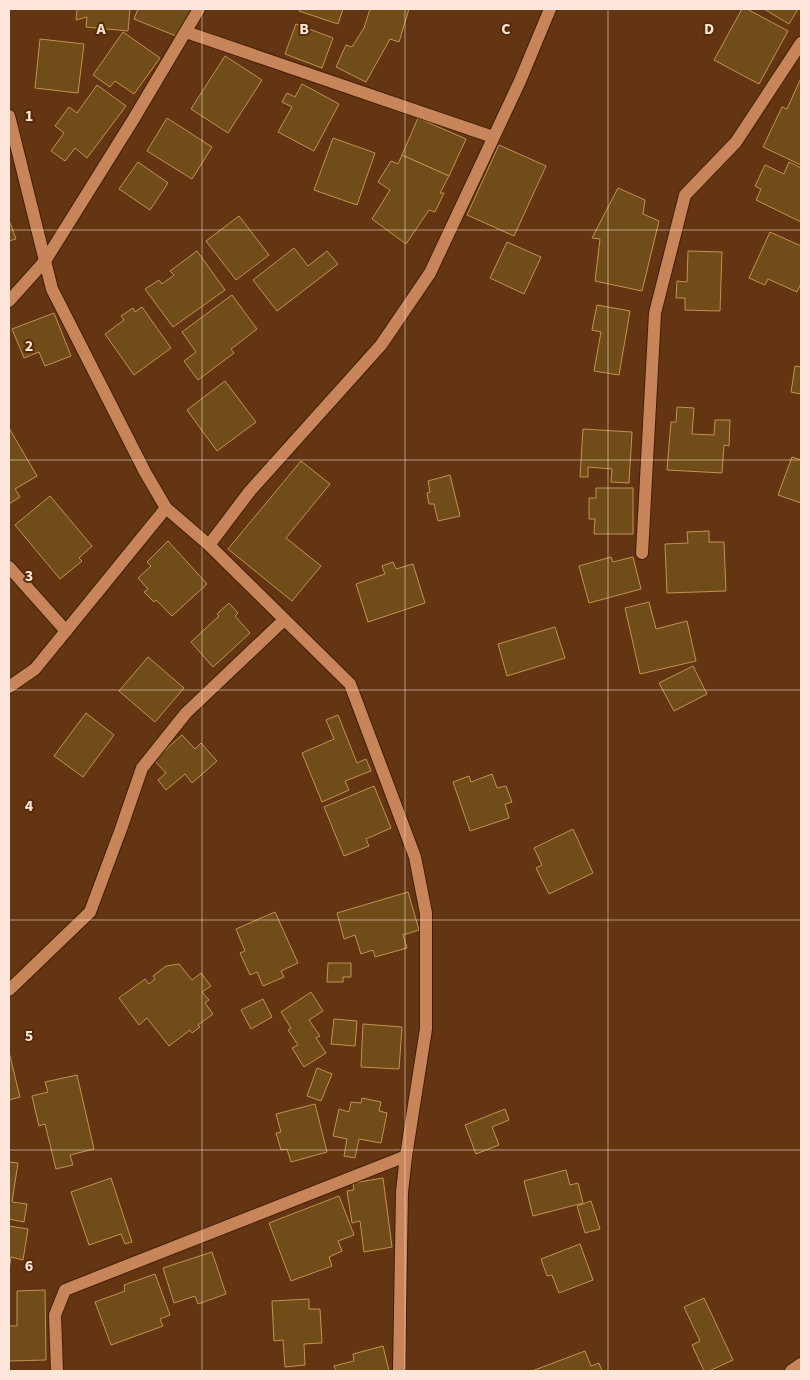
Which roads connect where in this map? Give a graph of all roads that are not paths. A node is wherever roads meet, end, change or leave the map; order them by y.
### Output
1 (199, 9) edge
2 (550, 9) edge
3 (186, 32) junction
4 (801, 43) edge
5 (9, 116) edge
6 (493, 137) junction
7 (45, 261) junction
8 (9, 300) edge
9 (166, 508) junction
10 (210, 545) junction
11 (642, 554) dead end
12 (9, 567) edge
13 (284, 620) junction
14 (66, 631) junction
15 (9, 687) edge
16 (9, 990) edge
17 (406, 1156) junction
18 (801, 1364) edge
19 (57, 1371) edge
20 (399, 1371) edge
21 (791, 1371) edge

1 - 3 street
2 - 6 street
3 - 6 street
3 - 7 street
4 - 11 street
5 - 7 street
6 - 10 street
7 - 8 street
7 - 9 street
9 - 10 street
9 - 14 street
10 - 13 street
12 - 14 street
13 - 16 street
13 - 17 street
14 - 15 street
17 - 19 street
17 - 20 street
18 - 21 street

